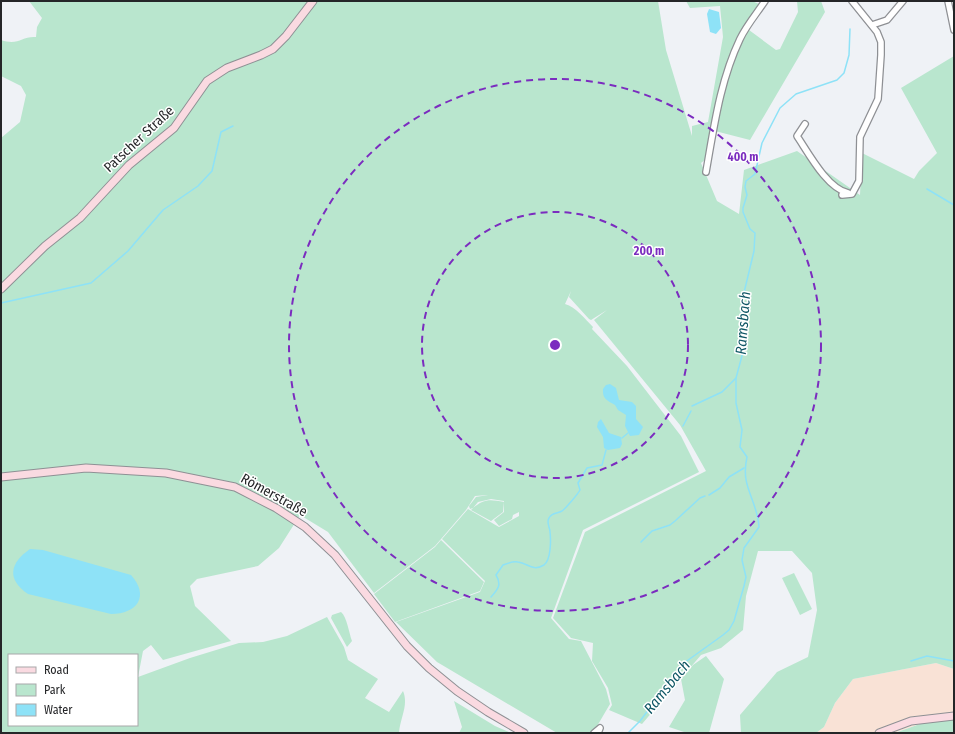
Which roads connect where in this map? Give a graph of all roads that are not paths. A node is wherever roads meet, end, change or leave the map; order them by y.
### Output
1 (313, 1) edge
2 (765, 1) edge
3 (852, 1) edge
4 (904, 1) edge
5 (948, 1) edge
6 (872, 25) junction
7 (954, 30) edge
8 (805, 124) dead end
9 (706, 172) dead end
10 (852, 194) junction
11 (842, 195) dead end
12 (1, 289) edge
13 (1, 477) edge
14 (954, 716) edge
15 (524, 733) edge
16 (594, 733) edge
17 (598, 733) edge
18 (879, 733) edge

1 - 12 main road, Patscher Straße
2 - 9 street
3 - 6 street
4 - 6 street
5 - 7 street
6 - 10 street
8 - 10 street
10 - 11 street
13 - 15 main road, Römerstraße
14 - 18 main road
16 - 17 street

